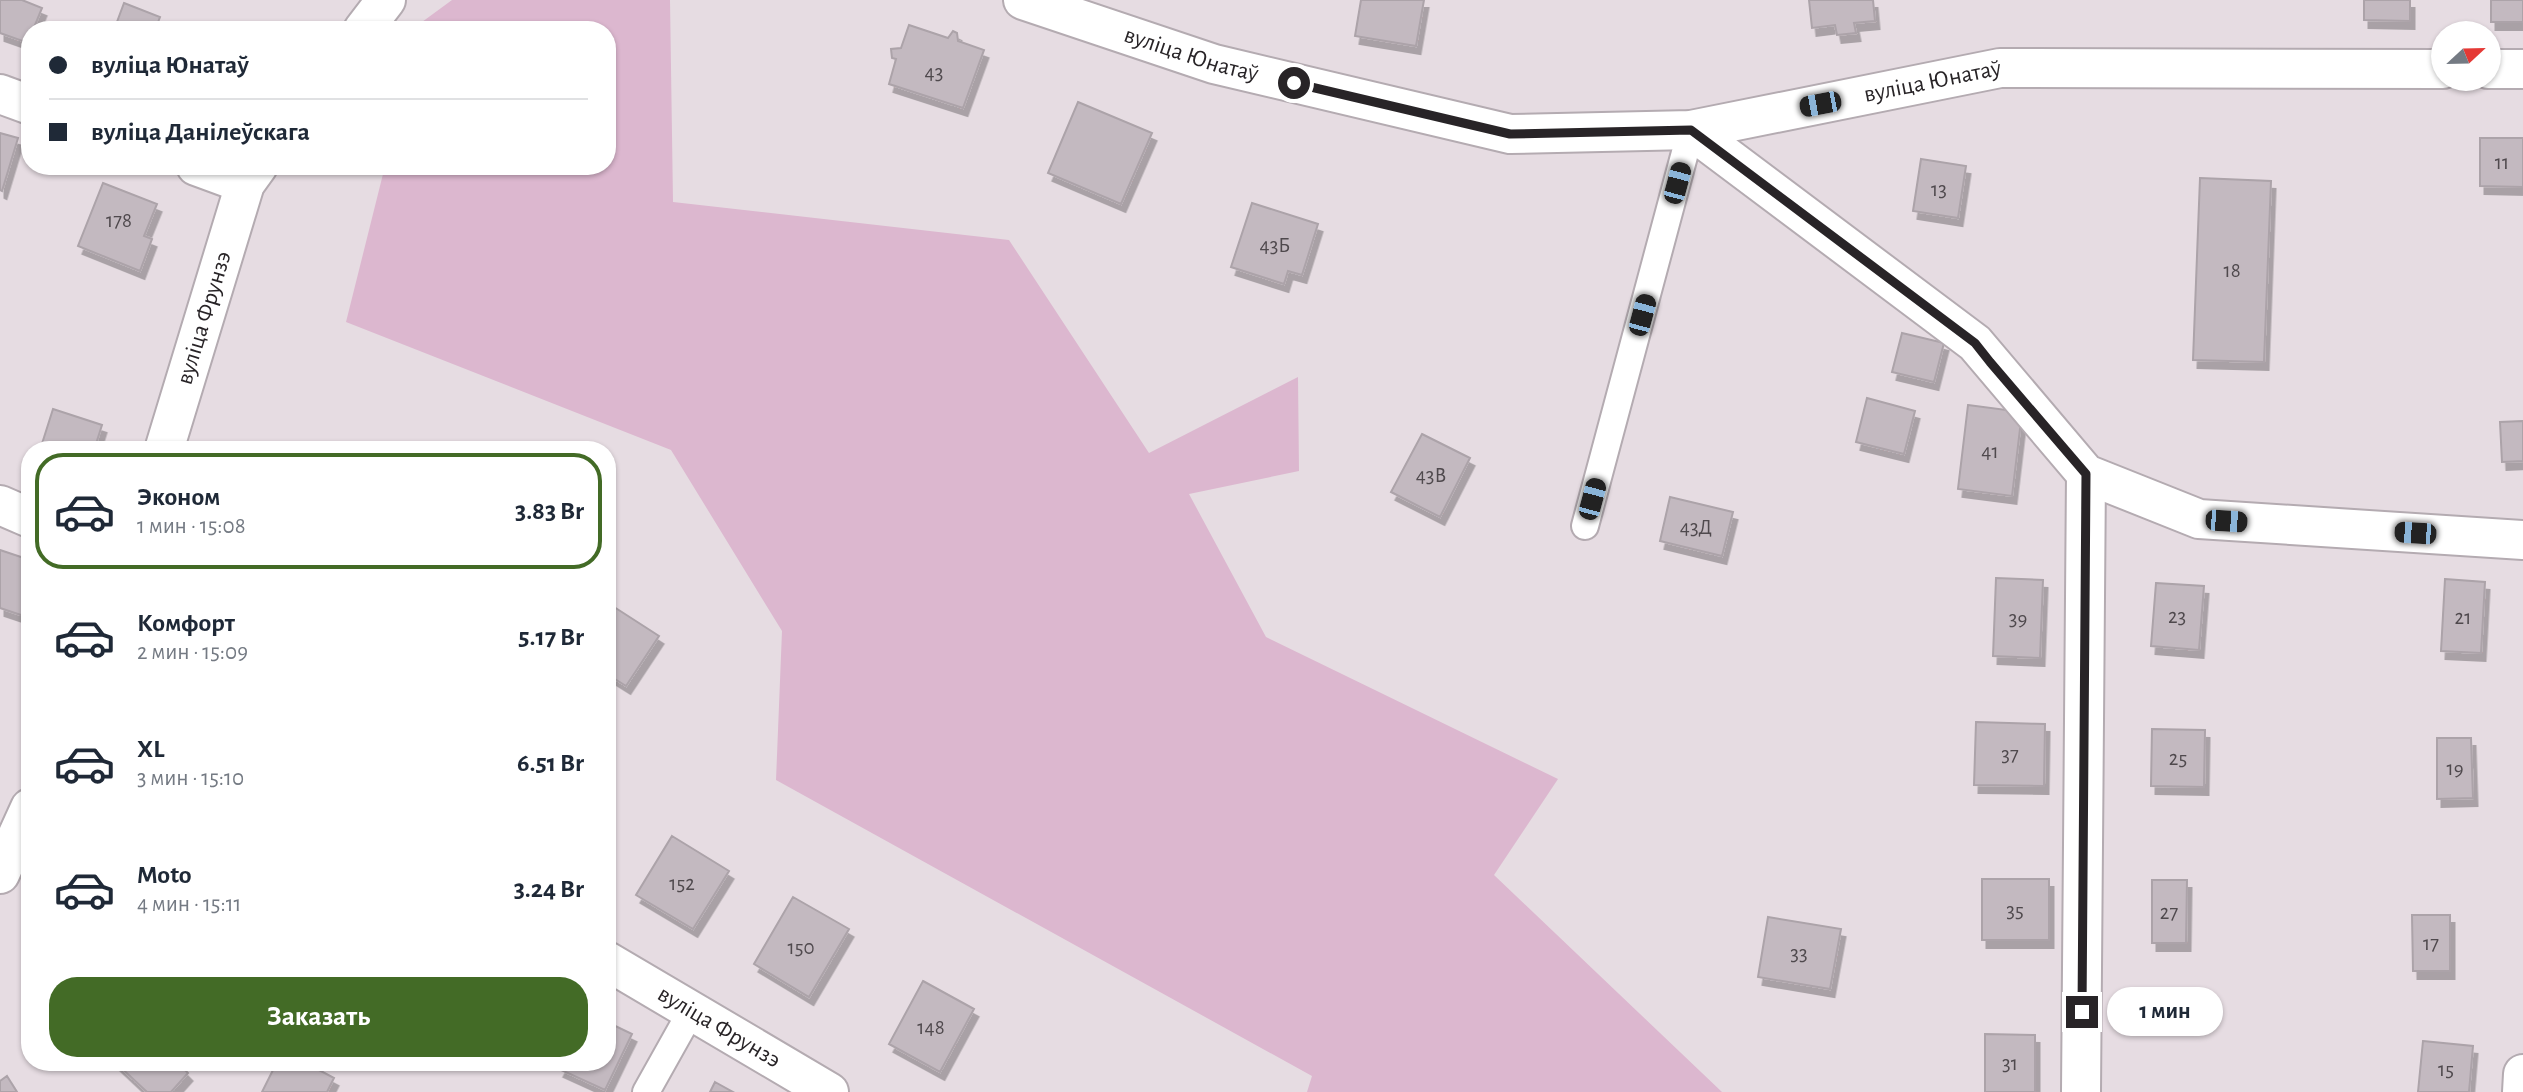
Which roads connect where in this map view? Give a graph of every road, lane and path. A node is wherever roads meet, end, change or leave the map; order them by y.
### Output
1 (386, 0) edge
2 (1023, 0) edge
3 (370, 21) edge
4 (2431, 69) edge
5 (2501, 69) edge
6 (2523, 69) edge
7 (0, 94) edge
8 (21, 102) edge
9 (1691, 130) junction
10 (252, 175) edge
11 (167, 441) edge
12 (2086, 474) junction
13 (0, 505) edge
14 (21, 514) edge
15 (1585, 526) dead end
16 (2523, 540) edge
17 (21, 828) edge
18 (0, 874) edge
19 (616, 966) edge
20 (692, 1010) junction
21 (2523, 1074) edge
22 (646, 1092) edge
23 (829, 1092) edge
24 (2081, 1092) edge
25 (2522, 1092) edge

1 - 3 street
2 - 9 street, вуліца Юнатаў
4 - 9 street, вуліца Юнатаў
5 - 6 street
7 - 8 street
9 - 12 street
9 - 15 lane
10 - 11 street, вуліца Фрунзэ
12 - 16 street
12 - 24 street
13 - 14 street
17 - 18 street
19 - 20 street, вуліца Фрунзэ
20 - 22 lane
20 - 23 street, вуліца Фрунзэ
21 - 25 street

